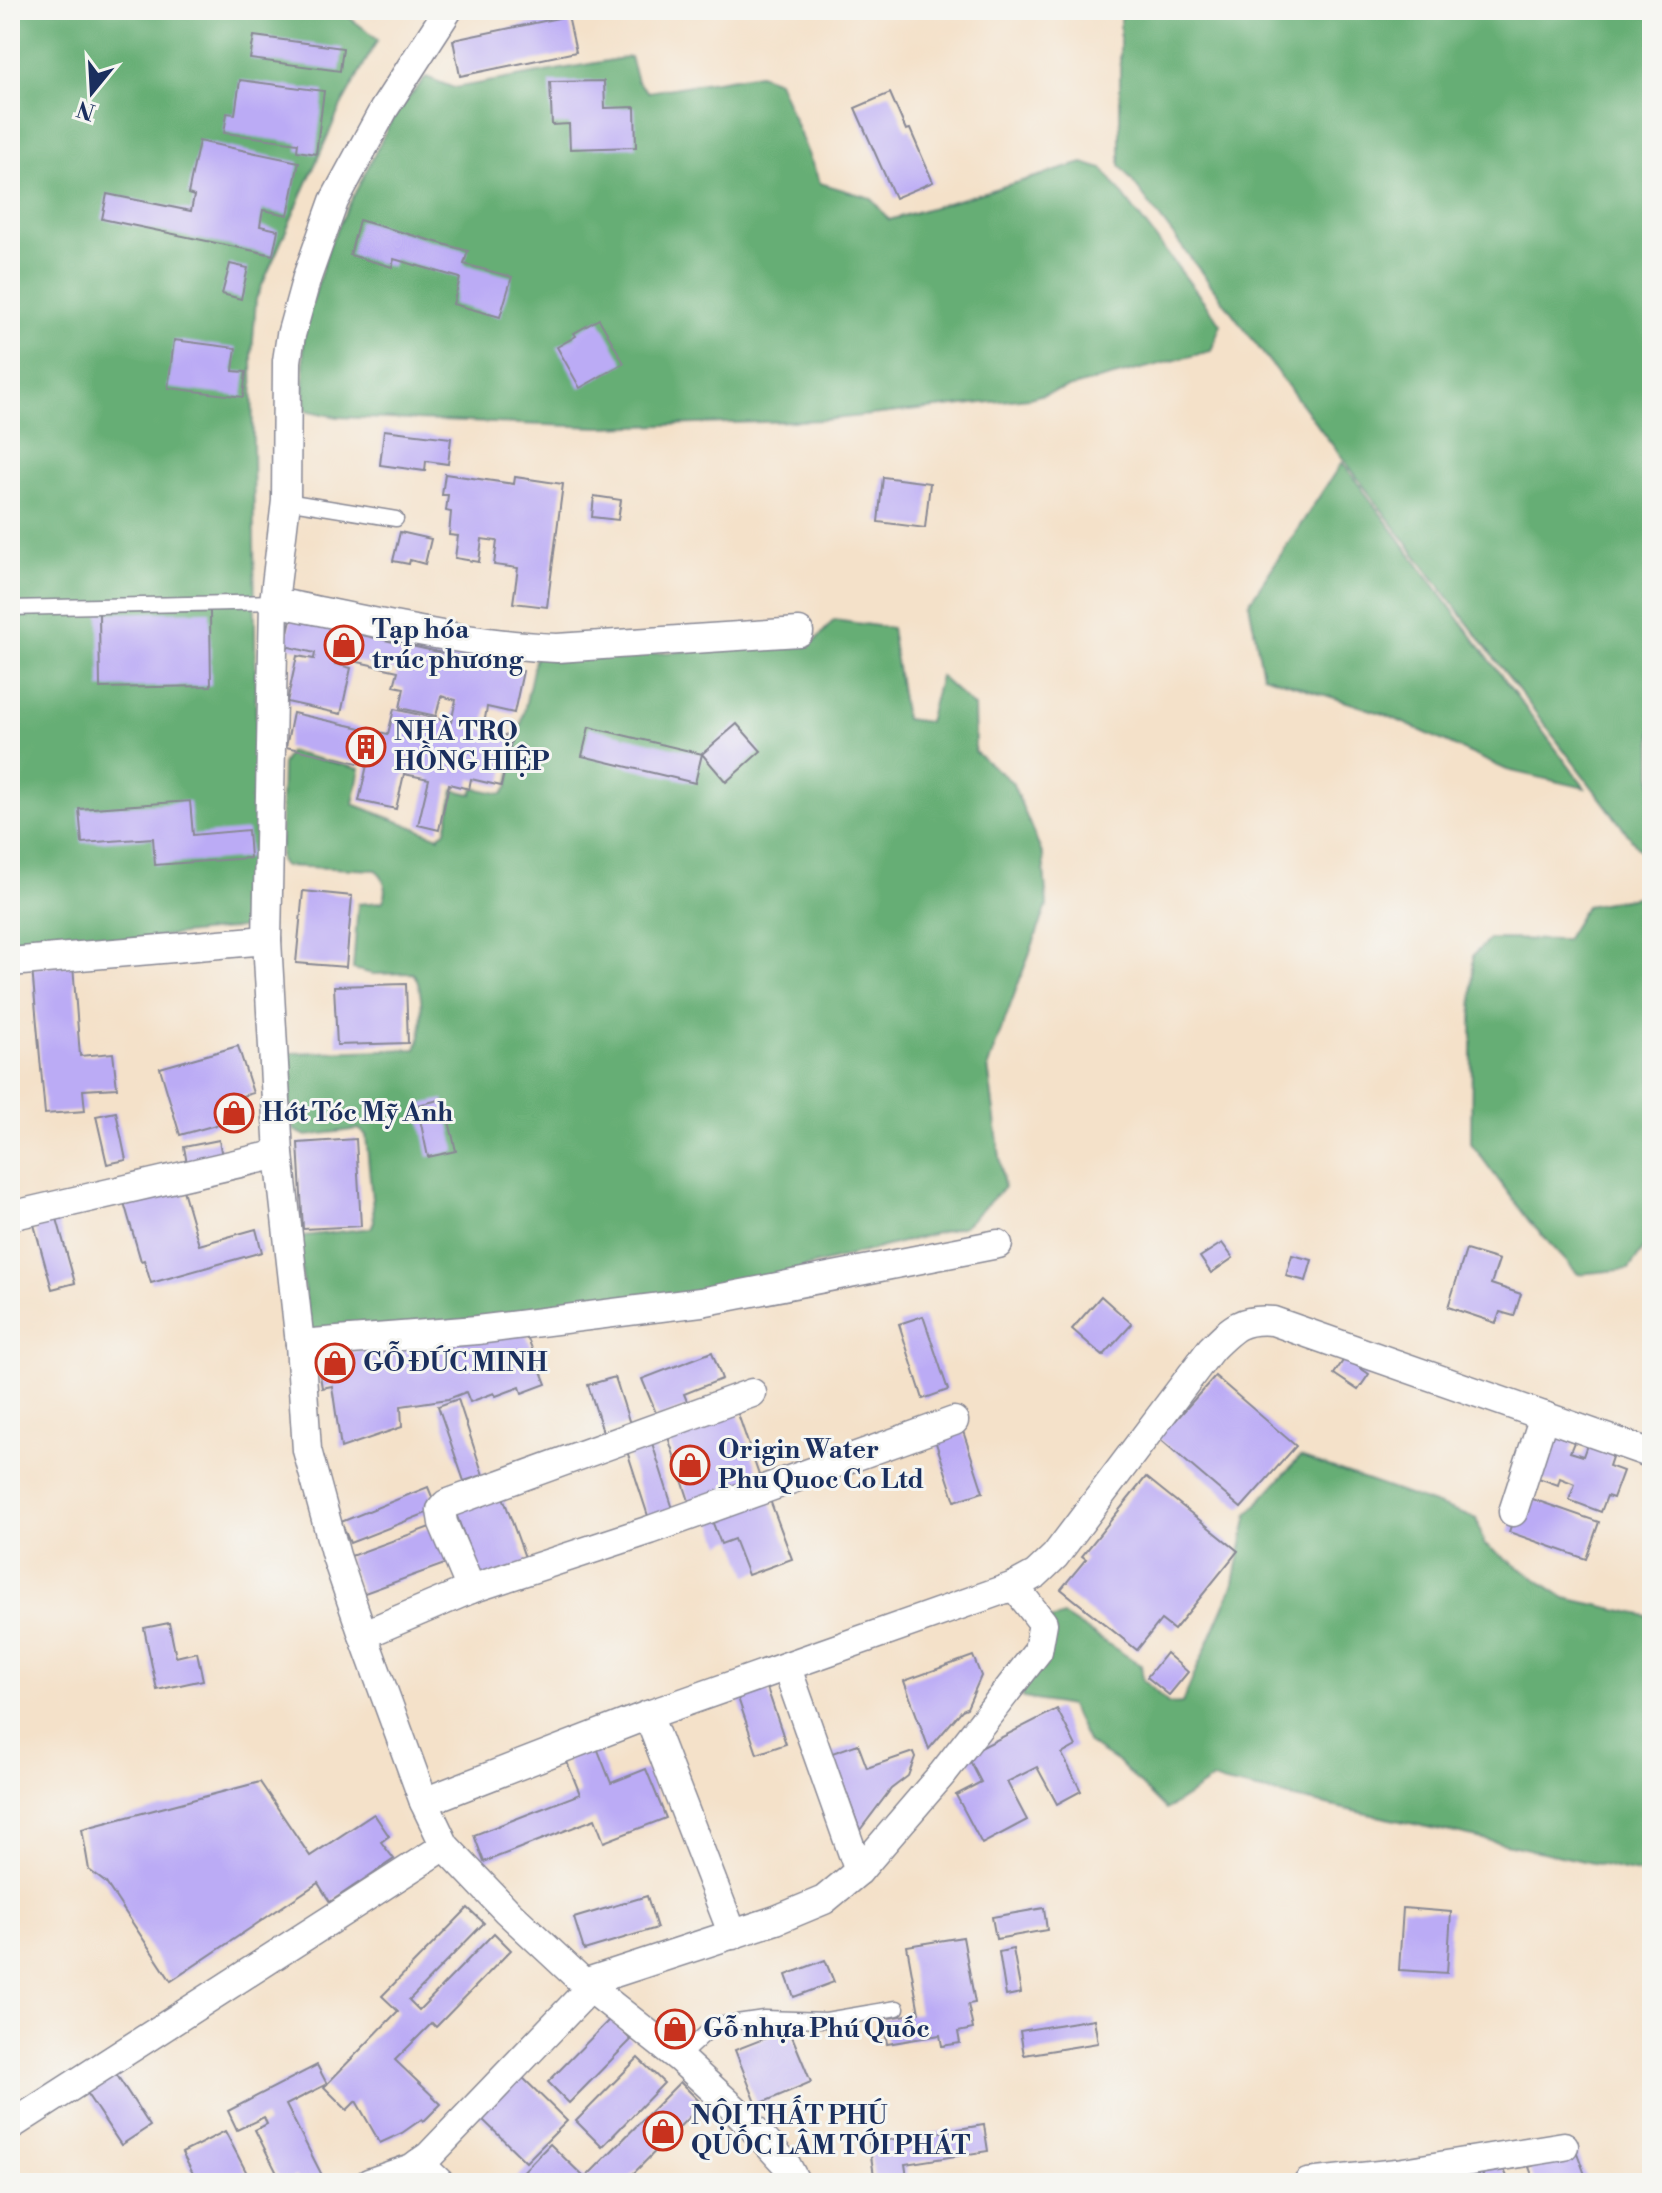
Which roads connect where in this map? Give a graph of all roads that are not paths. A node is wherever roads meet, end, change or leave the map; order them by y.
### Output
1 (448, 10) edge
2 (286, 501) junction
3 (396, 519) dead end
4 (274, 602) junction
5 (10, 608) edge
6 (799, 632) dead end
7 (267, 940) junction
8 (10, 962) edge
9 (279, 1154) junction
10 (10, 1216) edge
11 (998, 1244) dead end
12 (300, 1344) junction
13 (752, 1393) dead end
14 (1544, 1416) junction
15 (954, 1421) dead end
16 (1652, 1454) edge
17 (1513, 1512) dead end
18 (1014, 1586) junction
19 (471, 1589) junction
20 (363, 1635) junction
21 (787, 1668) junction
22 (648, 1715) junction
23 (424, 1802) junction
24 (445, 1846) junction
25 (859, 1871) junction
26 (733, 1935) junction
27 (587, 1985) junction
28 (897, 2008) dead end
29 (679, 2058) junction
30 (10, 2126) edge
31 (1564, 2146) dead end
32 (419, 2163) junction
33 (369, 2183) edge
34 (440, 2183) edge
35 (796, 2183) edge
36 (1308, 2183) edge

1 - 2 street
2 - 3 lane
2 - 4 street
4 - 5 lane
4 - 6 street
4 - 7 street
7 - 8 street
7 - 9 street
9 - 10 street
9 - 12 street
11 - 12 street
12 - 20 street
13 - 19 street
14 - 16 street
14 - 17 street
14 - 18 street
15 - 19 street
18 - 21 street
18 - 25 street
19 - 20 street
20 - 23 street
21 - 22 street
21 - 25 street
22 - 23 street
22 - 26 street
23 - 24 street
24 - 27 street
24 - 30 street
25 - 26 street
26 - 27 street
27 - 29 street
27 - 32 street
28 - 29 lane
29 - 35 street
31 - 36 street
32 - 33 street
32 - 34 street

